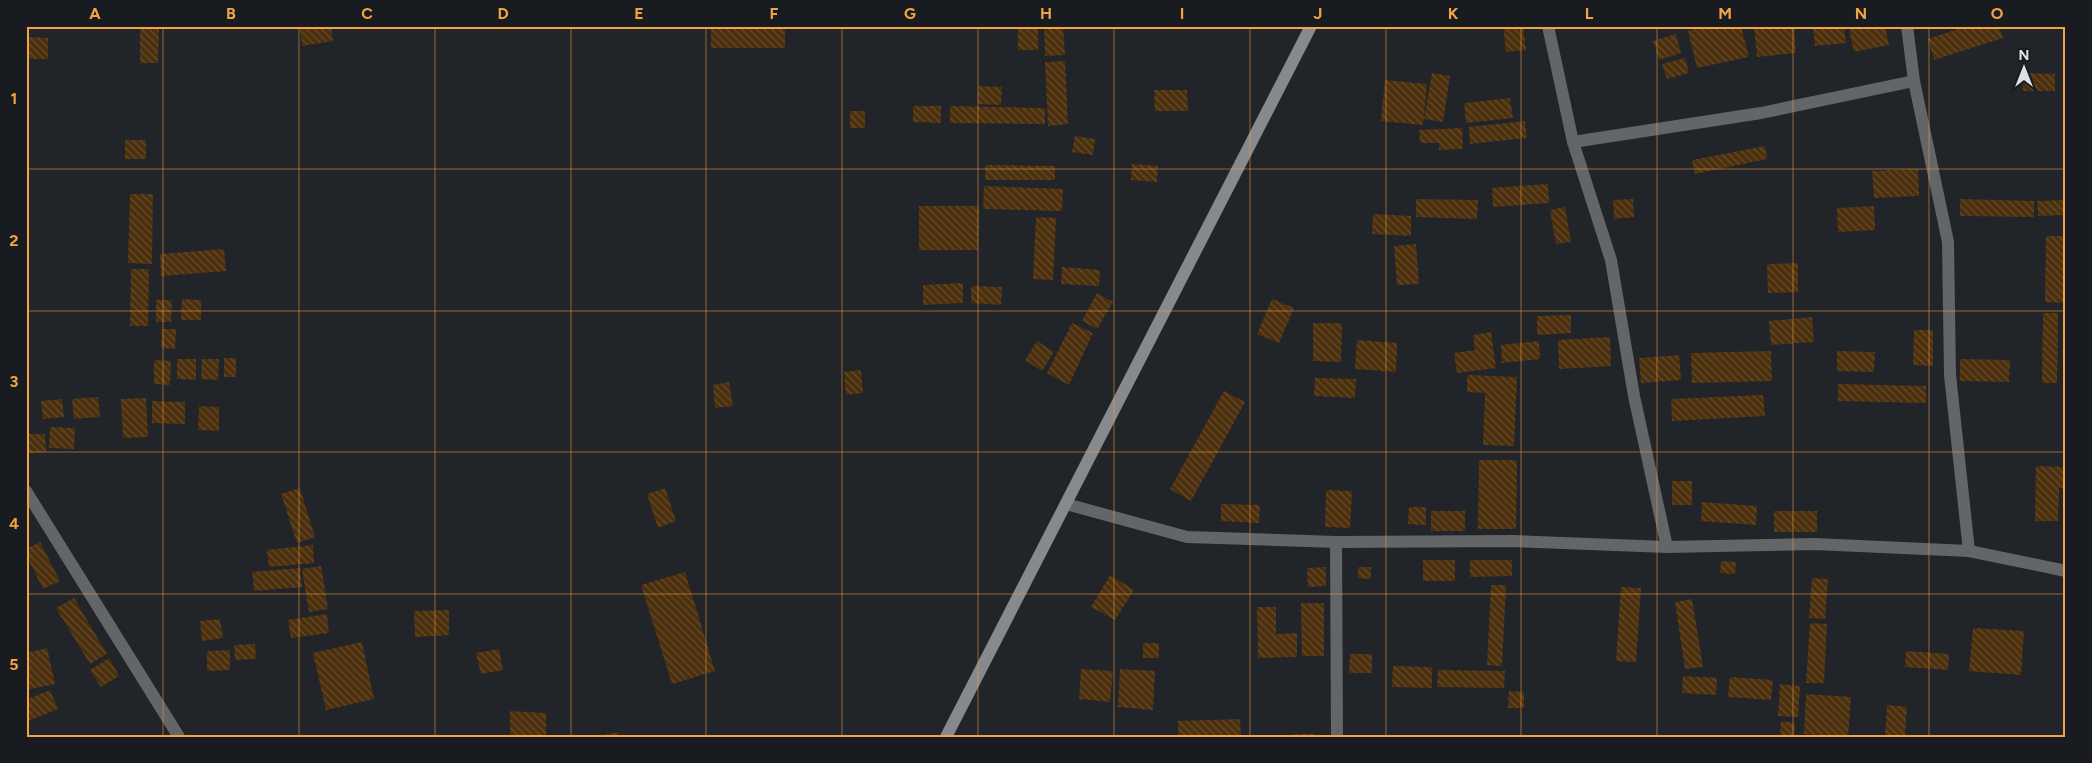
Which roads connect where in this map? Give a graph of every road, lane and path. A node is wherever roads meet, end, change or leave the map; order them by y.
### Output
1 (1311, 26) edge
2 (1548, 26) edge
3 (1908, 26) edge
4 (1914, 81) junction
5 (1573, 142) junction
6 (26, 491) edge
7 (1066, 504) junction
8 (1336, 542) junction
9 (1667, 547) junction
10 (1969, 551) junction
11 (2066, 571) edge
12 (179, 737) edge
13 (946, 737) edge
14 (1336, 737) edge

1 - 7 street
2 - 5 street
3 - 4 street
4 - 5 street
4 - 10 street
5 - 9 street
6 - 12 street
7 - 8 street
7 - 13 street
8 - 9 street
8 - 14 street
9 - 10 street
10 - 11 street

